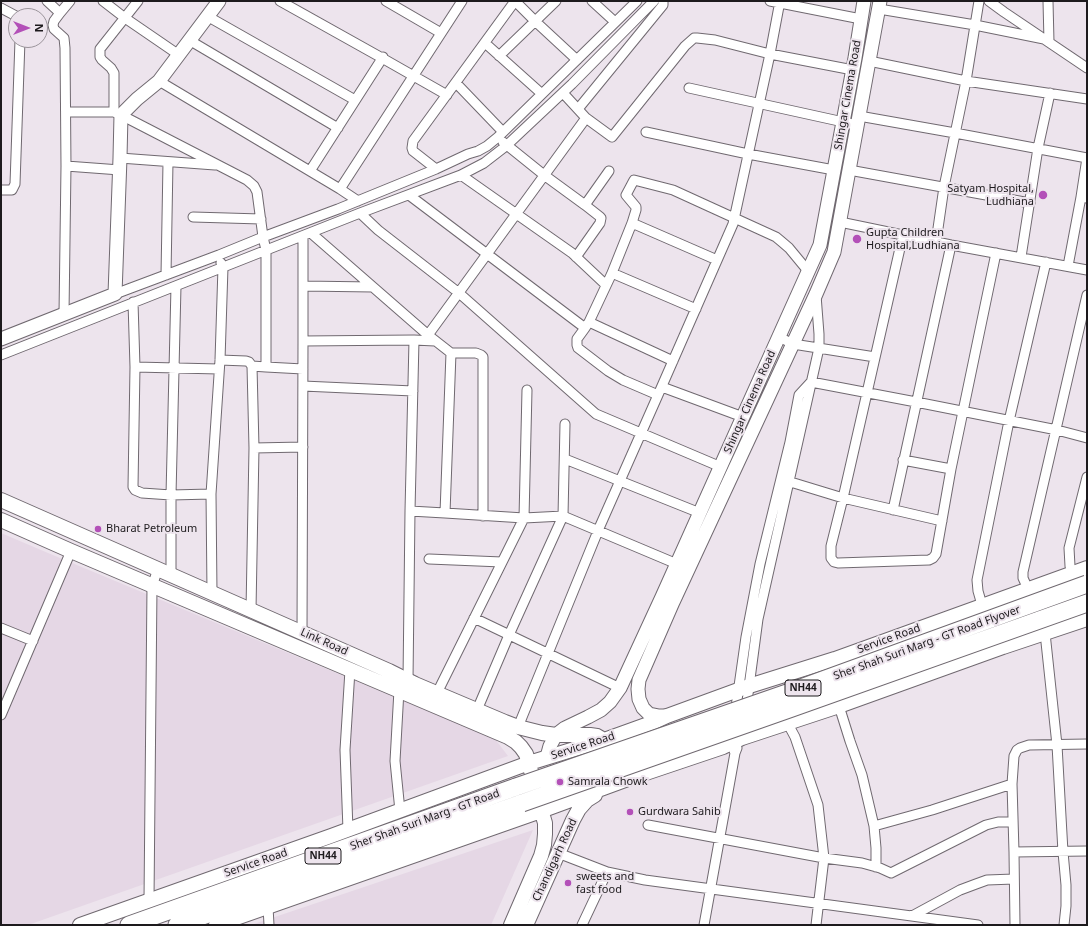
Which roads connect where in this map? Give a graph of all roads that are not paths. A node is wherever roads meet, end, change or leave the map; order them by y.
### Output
1 (47, 1) edge
2 (70, 1) edge
3 (103, 1) edge
4 (138, 1) edge
5 (219, 1) edge
6 (280, 1) edge
7 (386, 1) edge
8 (462, 1) edge
9 (515, 1) edge
10 (556, 1) edge
11 (592, 1) edge
12 (637, 1) edge
13 (654, 1) edge
14 (663, 1) edge
15 (770, 1) edge
16 (864, 1) edge
17 (979, 1) edge
18 (989, 1) edge
19 (1003, 1) edge
20 (1048, 1) edge
21 (780, 2) edge
22 (879, 5) edge
23 (1004, 12) junction
24 (60, 13) junction
25 (207, 16) junction
26 (125, 18) junction
27 (861, 19) junction
28 (536, 21) junction
29 (615, 22) junction
30 (975, 25) junction
31 (441, 33) junction
32 (189, 40) junction
33 (1046, 40) junction
34 (485, 43) junction
35 (20, 48) edge
36 (770, 54) junction
37 (178, 55) junction
38 (499, 56) junction
39 (383, 57) junction
40 (577, 60) junction
41 (869, 61) junction
42 (1087, 68) edge
43 (853, 70) junction
44 (413, 76) junction
45 (966, 80) junction
46 (159, 81) junction
47 (456, 83) junction
48 (689, 88) dead end
49 (563, 92) junction
50 (1050, 93) junction
51 (542, 94) junction
52 (447, 95) junction
53 (1087, 99) edge
54 (356, 100) junction
55 (759, 104) junction
56 (578, 109) junction
57 (66, 112) junction
58 (117, 114) junction
59 (586, 118) junction
60 (858, 121) junction
61 (843, 122) junction
62 (338, 128) junction
63 (646, 132) dead end
64 (955, 133) junction
65 (502, 139) junction
66 (1038, 148) junction
67 (748, 154) junction
68 (1087, 158) edge
69 (168, 162) junction
70 (120, 164) junction
71 (218, 165) junction
72 (66, 166) junction
73 (436, 169) junction
74 (834, 170) junction
75 (849, 170) junction
76 (310, 171) junction
77 (609, 171) dead end
78 (461, 175) junction
79 (544, 175) junction
80 (944, 187) junction
81 (340, 189) junction
82 (1, 190) edge
83 (409, 195) junction
84 (1084, 197) edge
85 (358, 201) junction
86 (1030, 203) junction
87 (585, 205) junction
88 (360, 213) junction
89 (516, 214) junction
90 (193, 216) dead end
91 (261, 218) junction
92 (734, 218) junction
93 (840, 222) junction
94 (632, 223) junction
95 (307, 234) junction
96 (903, 235) junction
97 (936, 242) junction
98 (264, 243) junction
99 (951, 245) junction
100 (996, 253) junction
101 (487, 254) junction
102 (576, 257) junction
103 (1021, 257) junction
104 (717, 260) junction
105 (221, 261) junction
106 (1046, 262) junction
107 (1068, 266) junction
108 (1087, 270) edge
109 (808, 271) junction
110 (612, 273) junction
111 (166, 275) junction
112 (606, 285) junction
113 (176, 286) junction
114 (303, 286) junction
115 (373, 287) junction
116 (459, 293) junction
117 (115, 294) junction
118 (816, 294) junction
119 (1087, 295) edge
120 (102, 299) junction
121 (133, 302) junction
122 (696, 309) junction
123 (107, 312) junction
124 (64, 314) junction
125 (1084, 319) edge
126 (587, 325) junction
127 (779, 337) junction
128 (432, 338) junction
129 (1, 339) edge
130 (414, 340) junction
131 (303, 341) junction
132 (793, 344) junction
133 (819, 348) junction
134 (451, 353) junction
135 (1, 355) edge
136 (875, 357) junction
137 (673, 361) junction
138 (220, 364) junction
139 (252, 366) junction
140 (135, 367) junction
141 (175, 367) junction
142 (266, 367) junction
143 (302, 369) junction
144 (811, 382) junction
145 (303, 386) junction
146 (526, 390) dead end
147 (413, 391) junction
148 (660, 391) junction
149 (867, 393) junction
150 (916, 402) junction
151 (963, 412) junction
152 (743, 417) junction
153 (1009, 420) junction
154 (565, 424) dead end
155 (1056, 430) junction
156 (641, 434) junction
157 (1087, 438) edge
158 (303, 447) junction
159 (254, 448) junction
160 (565, 459) junction
161 (903, 460) junction
162 (721, 467) junction
163 (951, 469) junction
164 (1087, 477) edge
165 (785, 480) junction
166 (620, 482) junction
167 (211, 494) junction
168 (171, 495) junction
169 (843, 498) junction
170 (1, 500) edge
171 (893, 510) junction
172 (410, 511) junction
173 (446, 513) junction
174 (700, 513) junction
175 (483, 516) junction
176 (563, 516) junction
177 (524, 518) junction
178 (1, 520) edge
179 (942, 521) junction
180 (598, 530) junction
181 (71, 551) junction
182 (429, 559) dead end
183 (502, 562) junction
184 (677, 564) junction
185 (1087, 568) edge
186 (158, 569) junction
187 (1073, 573) junction
188 (171, 575) junction
189 (1087, 584) edge
190 (152, 586) junction
191 (1028, 589) junction
192 (212, 593) junction
193 (1087, 603) edge
194 (982, 605) junction
195 (251, 610) junction
196 (474, 618) junction
197 (1087, 619) edge
198 (1, 628) edge
199 (302, 633) junction
200 (1045, 633) junction
201 (509, 635) junction
202 (33, 641) junction
203 (548, 653) junction
204 (350, 670) junction
205 (403, 685) junction
206 (620, 688) junction
207 (744, 688) junction
208 (437, 693) junction
209 (839, 706) junction
210 (477, 710) junction
211 (1, 715) edge
212 (667, 716) junction
213 (788, 724) junction
214 (518, 727) junction
215 (556, 735) junction
216 (604, 740) junction
217 (1087, 744) edge
218 (736, 745) junction
219 (1057, 745) junction
220 (546, 758) junction
221 (529, 763) junction
222 (1012, 784) junction
223 (610, 786) junction
224 (519, 795) junction
225 (400, 811) junction
226 (541, 811) junction
227 (1013, 822) junction
228 (648, 825) dead end
229 (874, 826) junction
230 (348, 830) junction
231 (719, 839) junction
232 (1087, 851) edge
233 (1014, 852) junction
234 (1063, 852) junction
235 (558, 853) junction
236 (824, 858) junction
237 (876, 867) junction
238 (607, 872) junction
239 (1014, 879) junction
240 (710, 889) junction
241 (149, 900) junction
242 (819, 903) junction
243 (268, 907) junction
244 (912, 916) junction
245 (80, 925) edge
246 (129, 925) edge
247 (177, 925) edge
248 (216, 925) edge
249 (269, 925) edge
250 (511, 925) edge
251 (526, 925) edge
252 (582, 925) edge
253 (704, 925) edge
254 (816, 925) edge
255 (978, 925) edge
256 (1015, 925) edge
257 (1064, 925) edge

1 - 24 street
2 - 24 street
3 - 26 street
4 - 26 street
5 - 25 street
6 - 39 street
7 - 31 street
8 - 31 street
9 - 28 street
9 - 34 street
10 - 28 street
11 - 29 street
12 - 29 street
13 - 49 street
14 - 56 street
15 - 21 street
16 - 27 street, Shingar Cinema Road
17 - 30 street
18 - 23 street
19 - 23 street
20 - 33 street
21 - 27 street
21 - 36 street
22 - 30 street
22 - 41 street, Shingar Cinema Road
23 - 33 street
24 - 57 street
25 - 32 street
25 - 54 street
26 - 37 street
26 - 58 street
27 - 43 street, Shingar Cinema Road
28 - 38 street
28 - 40 street
29 - 40 street
30 - 33 street
30 - 45 street
31 - 44 street
32 - 37 street
32 - 62 street
33 - 42 street
34 - 38 street
34 - 47 street
35 - 82 street
36 - 43 street
36 - 55 street
36 - 59 street
37 - 46 street
38 - 51 street
39 - 44 street
39 - 54 street
40 - 51 street
41 - 45 street
41 - 60 street, Shingar Cinema Road
43 - 61 street, Shingar Cinema Road
44 - 52 street
44 - 81 street
45 - 50 street
45 - 64 street
46 - 58 street
46 - 76 street
47 - 52 street
47 - 65 street
48 - 55 street
49 - 56 street
49 - 65 street
50 - 53 street
50 - 66 street
51 - 65 street
52 - 73 street
54 - 62 street
55 - 61 street
55 - 67 street
56 - 59 street
57 - 58 street
57 - 72 street
58 - 70 street
58 - 71 street
59 - 79 street
60 - 61 street
60 - 64 street
60 - 75 street, Shingar Cinema Road
61 - 74 street, Shingar Cinema Road
62 - 76 street
63 - 67 street
64 - 66 street
64 - 80 street
65 - 73 street
65 - 78 street
65 - 79 street
66 - 68 street
66 - 86 street
67 - 74 street
67 - 92 street
68 - 84 street
69 - 70 street
69 - 71 street
69 - 111 street
70 - 72 street
70 - 117 street
71 - 91 street
72 - 124 street
73 - 85 street
74 - 109 street, Shingar Cinema Road
75 - 80 street
75 - 93 street, Shingar Cinema Road
76 - 81 street
77 - 87 street
78 - 83 street
78 - 89 street
79 - 87 street
79 - 89 street
80 - 86 street
80 - 97 street
81 - 85 street
83 - 88 street
83 - 101 street
84 - 107 street
85 - 98 street
86 - 103 street
87 - 102 street
88 - 95 street
88 - 116 street
89 - 101 street
89 - 102 street
90 - 91 street
91 - 98 street
92 - 94 street
92 - 104 street
92 - 109 street
93 - 96 street
93 - 118 street, Shingar Cinema Road
94 - 104 street
94 - 110 street
95 - 98 street
95 - 114 street
95 - 115 street
96 - 97 street
96 - 136 street
97 - 99 street
98 - 105 street
98 - 105 street
98 - 142 street
99 - 100 street
99 - 150 street
100 - 103 street
100 - 151 street
101 - 116 street
101 - 126 street
102 - 112 street
103 - 106 street
104 - 122 street
105 - 111 street
105 - 113 street
105 - 138 street
106 - 107 street
106 - 153 street
107 - 108 street
109 - 127 street, Shingar Cinema Road
110 - 112 street
110 - 122 street
111 - 117 street
112 - 126 street
113 - 121 street
113 - 141 street
114 - 115 street
114 - 131 street
115 - 128 street
116 - 128 street
116 - 156 street
117 - 120 street
118 - 132 street, Shingar Cinema Road
118 - 133 street
119 - 125 street
120 - 123 street
120 - 124 street
121 - 123 street
121 - 140 street
122 - 137 street
123 - 135 street
124 - 129 street
125 - 155 street
126 - 137 street
126 - 148 street
127 - 132 street
127 - 152 street, Shingar Cinema Road
128 - 130 street
128 - 134 street
130 - 131 street
130 - 147 street
131 - 143 street
132 - 133 street
132 - 212 street, Shingar Cinema Road
133 - 136 street
133 - 144 street
134 - 173 street
134 - 175 street
136 - 149 street
137 - 148 street
138 - 139 street
138 - 141 street
138 - 167 street
139 - 142 street
139 - 159 street
140 - 141 street
140 - 168 street
141 - 168 street
142 - 143 street
143 - 145 street
144 - 149 street
144 - 165 street
145 - 147 street
145 - 158 street
146 - 177 street
147 - 172 street
148 - 152 street
148 - 156 street
149 - 150 street
149 - 169 street
150 - 151 street
150 - 161 street
151 - 153 street
151 - 163 street
152 - 162 street, Shingar Cinema Road
153 - 155 street
153 - 194 street
154 - 160 street
155 - 157 street
155 - 191 street
156 - 162 street
156 - 166 street
158 - 159 street
158 - 199 street
159 - 195 street
160 - 166 street
160 - 176 street
161 - 163 street
161 - 171 street
162 - 174 street, Shingar Cinema Road
163 - 179 street
164 - 187 street
165 - 169 street
165 - 207 street
166 - 174 street
166 - 180 street
167 - 168 street
167 - 192 street
168 - 188 street
169 - 171 street
169 - 179 street
170 - 186 main road, Link Road
171 - 179 street
172 - 173 street
172 - 205 street
173 - 175 street
174 - 184 street, Shingar Cinema Road
175 - 177 street
176 - 177 street
176 - 180 street
176 - 201 street
177 - 183 street
178 - 181 main road, Link Road
180 - 184 street
180 - 203 street
181 - 190 main road, Link Road
181 - 202 street
182 - 183 street
183 - 196 street
184 - 206 street, Shingar Cinema Road
185 - 187 main road, Service Road
186 - 188 main road, Link Road
186 - 190 street
187 - 191 main road, Service Road
188 - 192 main road, Link Road
189 - 224 highway, Sher Shah Suri Marg - GT Road Flyover / NH44, bridge
190 - 204 main road, Link Road
190 - 241 street
191 - 194 main road, Service Road
192 - 195 main road, Link Road
193 - 224 highway, Sher Shah Suri Marg - GT Road Flyover / NH44, bridge
194 - 207 main road, Service Road
195 - 199 main road, Link Road
196 - 201 street
196 - 208 street
197 - 200 main road
198 - 202 street
199 - 205 main road, Link Road
200 - 209 main road
200 - 219 street
201 - 203 street
201 - 210 street
202 - 211 street
203 - 206 street
203 - 214 street
204 - 205 main road, Link Road
204 - 230 street
205 - 208 main road, Link Road
205 - 221 main road, Link Road
205 - 225 street
206 - 215 street, Shingar Cinema Road
207 - 212 main road, Service Road
207 - 218 street
208 - 210 main road, Link Road
209 - 213 main road
209 - 229 street
210 - 214 main road, Link Road
212 - 216 main road, Service Road
213 - 218 main road
213 - 236 street
214 - 215 main road, Link Road
215 - 216 main road, Link Road
215 - 220 street
216 - 220 main road, Service Road
216 - 223 main road
217 - 219 street
218 - 223 main road
218 - 231 street
219 - 222 street
219 - 234 street
220 - 221 main road, Service Road
221 - 225 main road, Service Road
221 - 226 main road, Link Road
222 - 227 street
222 - 229 street
223 - 226 main road
223 - 235 main road, Chandigarh Road
224 - 246 highway, Sher Shah Suri Marg - GT Road / NH44
224 - 247 highway, Sher Shah Suri Marg - GT Road / NH44
225 - 230 main road, Service Road
226 - 243 main road
226 - 250 main road, Chandigarh Road
227 - 233 street
227 - 237 street
228 - 231 street
229 - 237 street
230 - 241 main road, Service Road
231 - 236 street
231 - 240 street
232 - 234 street
233 - 234 street
233 - 239 street
234 - 257 street
235 - 238 street
235 - 251 main road, Chandigarh Road
236 - 237 street
236 - 242 street
238 - 240 street
238 - 252 street
239 - 244 street
239 - 256 street
240 - 242 street
240 - 253 street
241 - 245 main road, Service Road
242 - 244 street
242 - 254 street
243 - 248 main road
243 - 249 street
244 - 255 street

